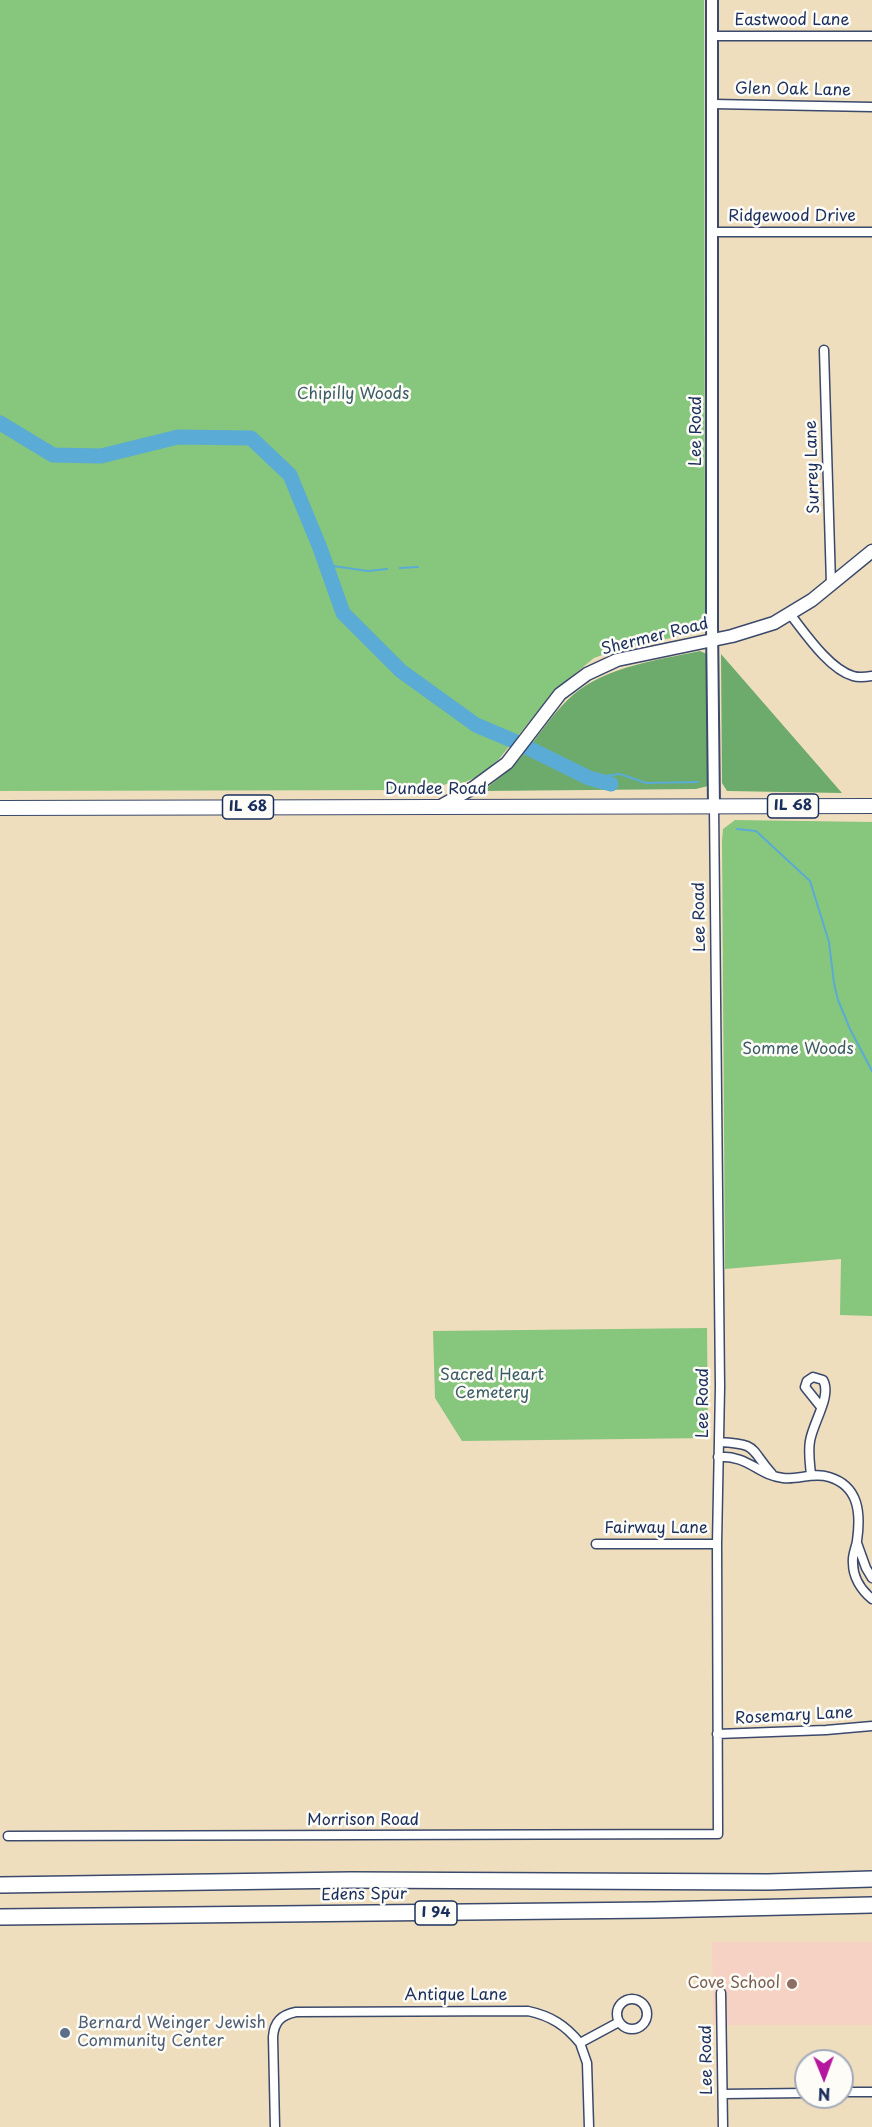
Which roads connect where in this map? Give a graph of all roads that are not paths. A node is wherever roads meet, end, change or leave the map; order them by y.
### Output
1 (712, 0) edge
2 (712, 36) junction
3 (872, 36) edge
4 (713, 104) junction
5 (872, 107) edge
6 (712, 232) junction
7 (872, 232) edge
8 (824, 350) dead end
9 (872, 551) edge
10 (831, 584) junction
11 (790, 614) junction
12 (712, 640) junction
13 (872, 676) edge
14 (714, 806) junction
15 (872, 806) edge
16 (439, 807) junction
17 (0, 808) edge
18 (821, 1407) dead end
19 (719, 1442) junction
20 (718, 1457) junction
21 (811, 1475) junction
22 (774, 1476) junction
23 (857, 1543) junction
24 (596, 1544) dead end
25 (717, 1544) junction
26 (872, 1578) edge
27 (872, 1599) edge
28 (872, 1726) edge
29 (717, 1734) junction
30 (718, 1834) joint
31 (8, 1836) dead end
32 (872, 1879) edge
33 (0, 1885) edge
34 (872, 1905) edge
35 (0, 1917) edge
36 (721, 1993) dead end
37 (619, 2022) dead end
38 (580, 2043) junction
39 (854, 2092) edge
40 (872, 2092) edge
41 (794, 2093) edge
42 (723, 2094) junction
43 (275, 2127) edge
44 (589, 2127) edge
45 (723, 2127) edge

1 - 2 street, Lee Road
2 - 3 street, Eastwood Lane
2 - 4 street, Lee Road
4 - 5 street, Glen Oak Lane
4 - 6 street, Lee Road
6 - 7 street, Ridgewood Drive
6 - 12 street, Lee Road
8 - 10 street, Surrey Lane
9 - 10 main road, Shermer Road
10 - 11 main road, Shermer Road
11 - 12 main road, Shermer Road
11 - 13 street
12 - 14 street, Lee Road
12 - 16 main road, Shermer Road
14 - 15 main road, Dundee Road / IL 68
14 - 16 main road, Dundee Road / IL 68
14 - 19 street, Lee Road
16 - 17 main road, Dundee Road / IL 68
18 - 21 street
19 - 20 street, Lee Road
19 - 22 street
20 - 22 street
20 - 25 street, Lee Road
21 - 22 street
21 - 23 street
23 - 26 street
23 - 27 street
24 - 25 street, Fairway Lane
25 - 29 street, Lee Road
28 - 29 street, Rosemary Lane
29 - 30 street, Lee Road
30 - 31 street, Morrison Road
32 - 33 highway, Edens Spur / I 94
34 - 35 highway, Edens Spur / I 94
36 - 42 street, Lee Road
37 - 38 street
38 - 43 street, Antique Lane
38 - 44 street
39 - 40 street
41 - 42 street
42 - 45 street, Lee Road

